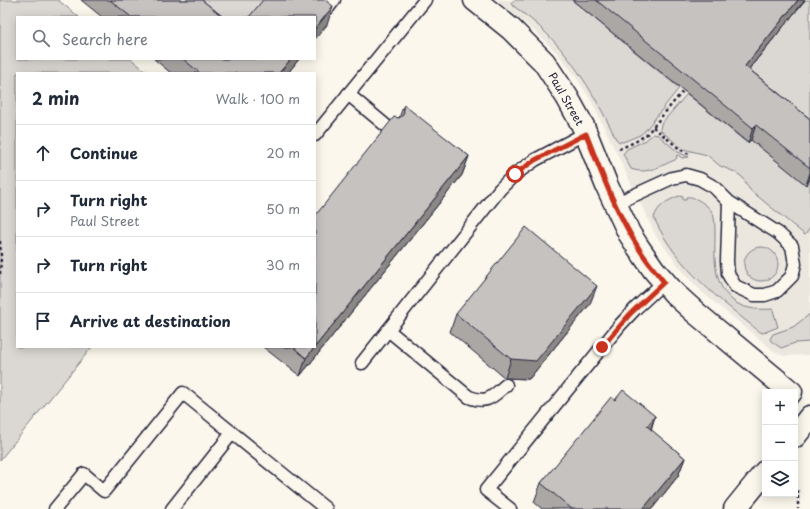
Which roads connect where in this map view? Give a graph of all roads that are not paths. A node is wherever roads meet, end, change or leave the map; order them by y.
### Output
1 (318, 0) edge
2 (334, 0) edge
3 (425, 0) edge
4 (475, 0) edge
5 (348, 94) junction
6 (390, 129) edge
7 (316, 134) edge
8 (586, 134) junction
9 (729, 202) junction
10 (615, 204) junction
11 (664, 282) junction
12 (388, 330) junction
13 (362, 363) dead end
14 (506, 385) dead end
15 (787, 389) edge
16 (798, 397) edge
17 (810, 407) edge
18 (810, 417) edge
19 (798, 432) edge
20 (232, 433) junction
21 (762, 476) edge
22 (55, 509) edge
23 (172, 509) edge
24 (326, 509) edge
25 (510, 509) edge
26 (735, 509) edge

1 - 2 lane
3 - 5 lane
4 - 8 street, Paul Street
5 - 6 lane
5 - 7 lane
8 - 10 street, Paul Street
8 - 12 lane
9 - 9 lane
9 - 10 lane
10 - 11 street, Paul Street
11 - 15 street, Paul Street
11 - 25 lane
12 - 13 lane
12 - 14 lane
16 - 17 street
18 - 19 street
20 - 22 lane
20 - 23 lane
20 - 24 lane
21 - 26 street

